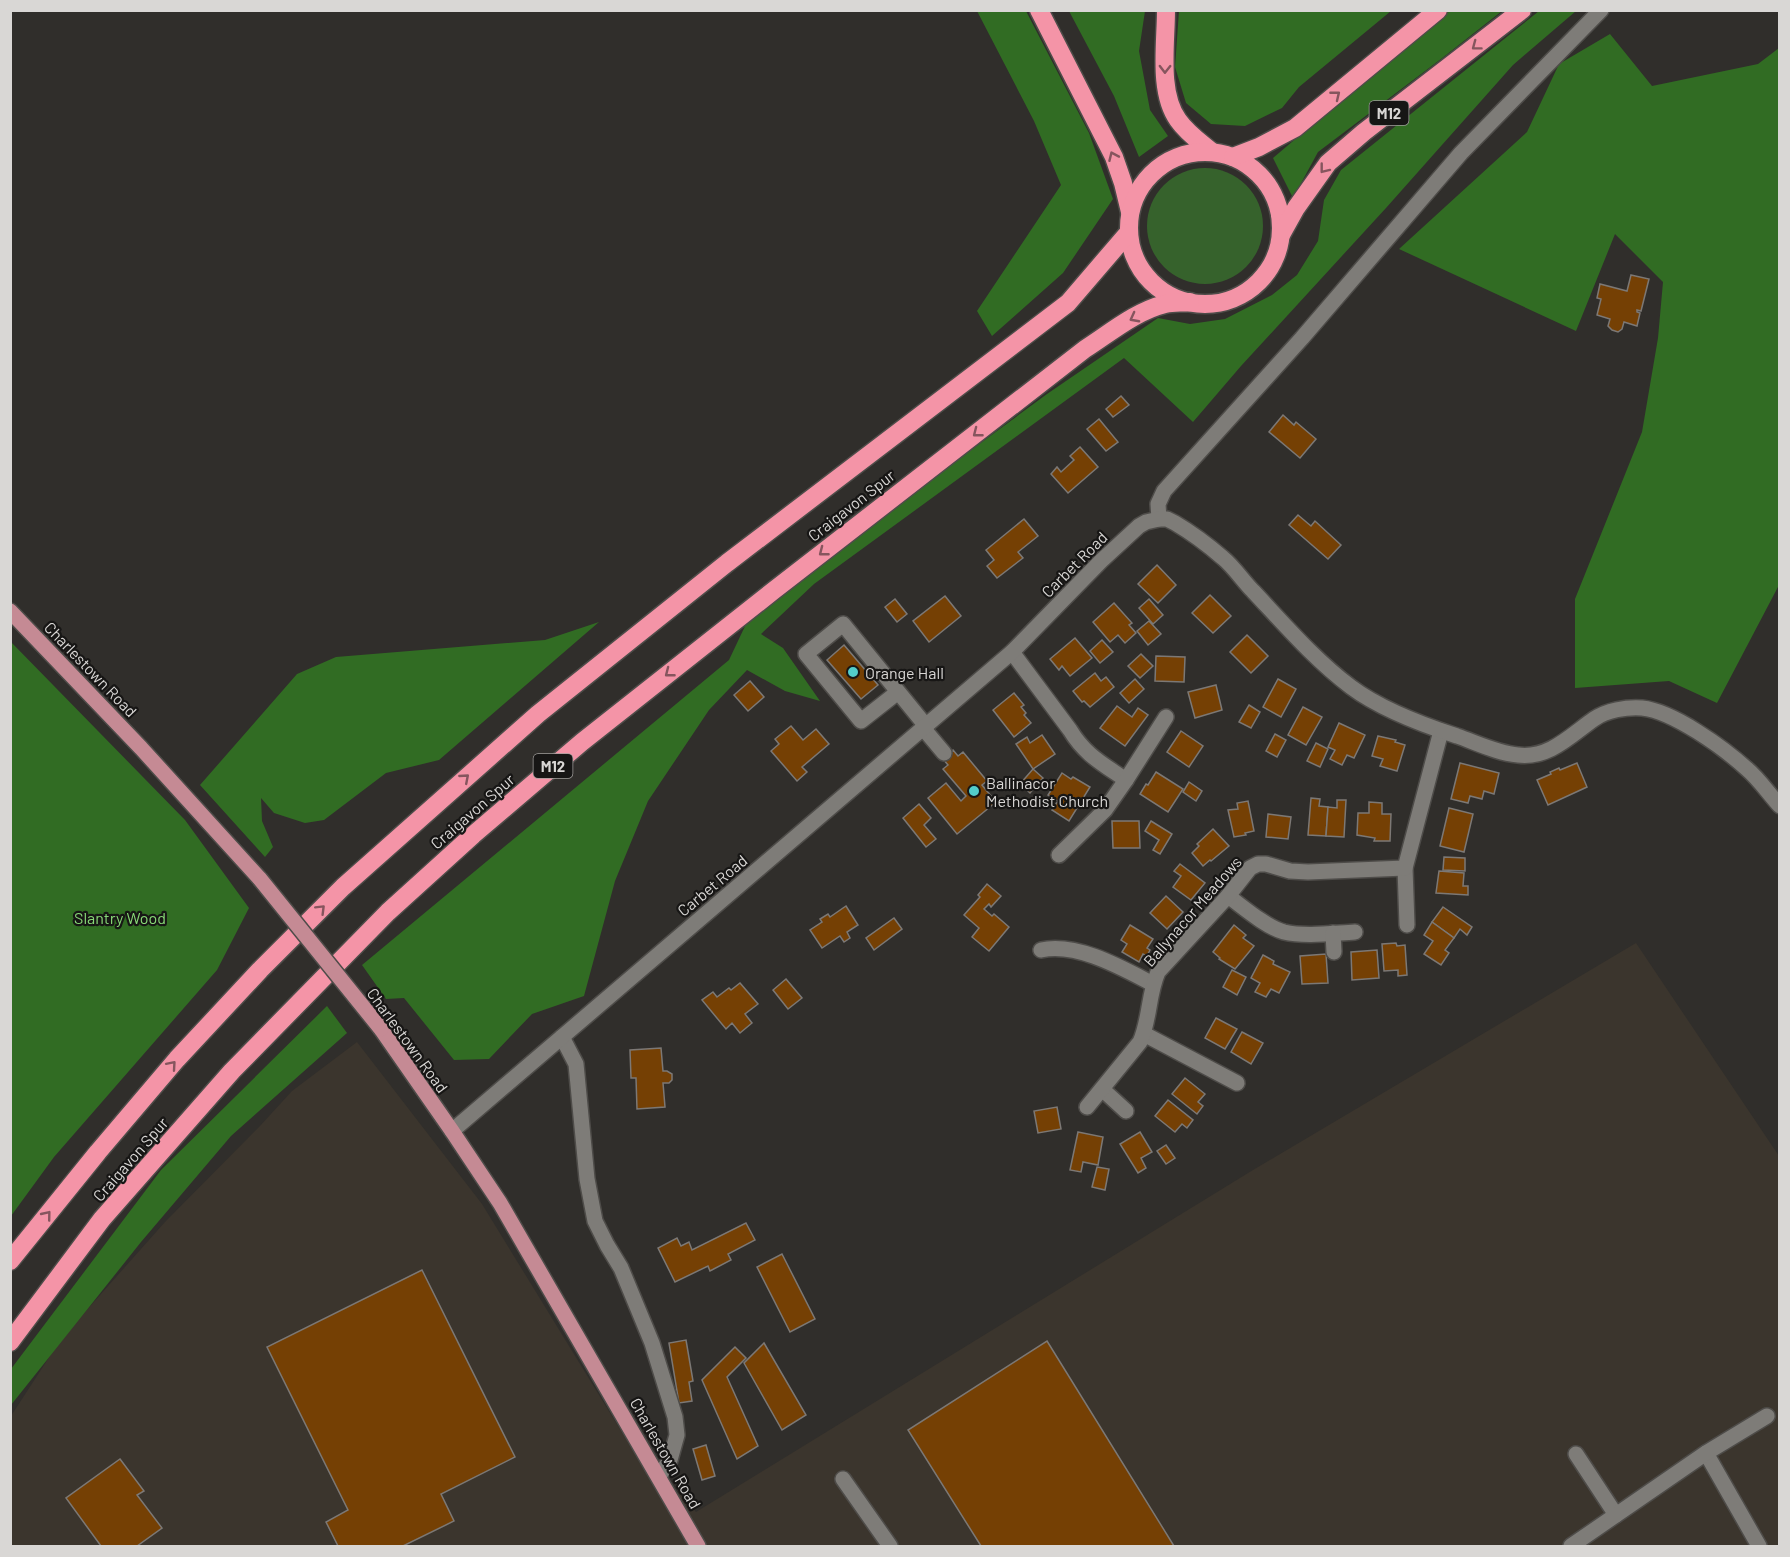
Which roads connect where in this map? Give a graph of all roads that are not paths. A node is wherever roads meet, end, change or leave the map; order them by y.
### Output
1 (1039, 10) edge
2 (1166, 10) edge
3 (1438, 10) edge
4 (1522, 10) edge
5 (1601, 10) edge
6 (1212, 152) junction
7 (1233, 157) junction
8 (1130, 212) junction
9 (1128, 233) junction
10 (1280, 237) junction
11 (1190, 302) junction
12 (1159, 519) junction
13 (10, 611) edge
14 (1012, 652) junction
15 (898, 692) junction
16 (1167, 717) dead end
17 (925, 727) junction
18 (1441, 730) junction
19 (944, 753) dead end
20 (1126, 780) junction
21 (1779, 806) edge
22 (1059, 855) dead end
23 (1405, 868) junction
24 (1228, 896) junction
25 (1407, 925) dead end
26 (1356, 932) dead end
27 (1333, 933) junction
28 (1041, 950) dead end
29 (1334, 952) dead end
30 (1153, 984) junction
31 (1144, 1034) junction
32 (562, 1037) junction
33 (1237, 1083) dead end
34 (1102, 1089) junction
35 (1087, 1107) dead end
36 (1126, 1111) dead end
37 (452, 1131) junction
38 (10, 1261) edge
39 (10, 1342) edge
40 (1767, 1416) dead end
41 (1706, 1453) junction
42 (1576, 1454) dead end
43 (659, 1476) junction
44 (843, 1479) dead end
45 (1616, 1515) junction
46 (698, 1546) edge
47 (890, 1546) edge
48 (1571, 1546) edge
49 (1759, 1546) edge

8 -> 1 highway
2 -> 6 highway
7 -> 3 highway
4 -> 10 highway, M12
5 - 12 street
6 - 7 highway, M12
6 - 8 highway, M12
7 - 10 highway, M12
8 - 9 highway, M12
9 - 11 highway, M12
38 -> 9 highway, Craigavon Spur
10 - 11 highway, M12
11 -> 39 highway, Craigavon Spur / M12
12 - 14 street, Carbet Road
12 - 18 street
13 - 37 main road, Charlestown Road, bridge
14 - 17 street, Carbet Road
14 - 20 street
15 - 15 street
15 - 17 street
16 - 20 street
17 - 19 street
17 - 32 street, Carbet Road
18 - 21 street
18 - 23 street
20 - 22 street
23 - 24 street, Ballynacor Meadows
23 - 25 street
24 - 27 street
24 - 30 street, Ballynacor Meadows
26 - 27 street
27 - 29 street
28 - 30 street
30 - 31 street, Ballynacor Meadows
31 - 33 street
31 - 34 street, Ballynacor Meadows
32 - 37 street, Carbet Road
32 - 43 street
34 - 35 street, Ballynacor Meadows
34 - 36 street
37 - 43 main road, Charlestown Road
40 - 41 street
41 - 45 street
41 - 49 street
42 - 45 street
43 - 46 main road, Charlestown Road
44 - 47 street
45 - 48 street

